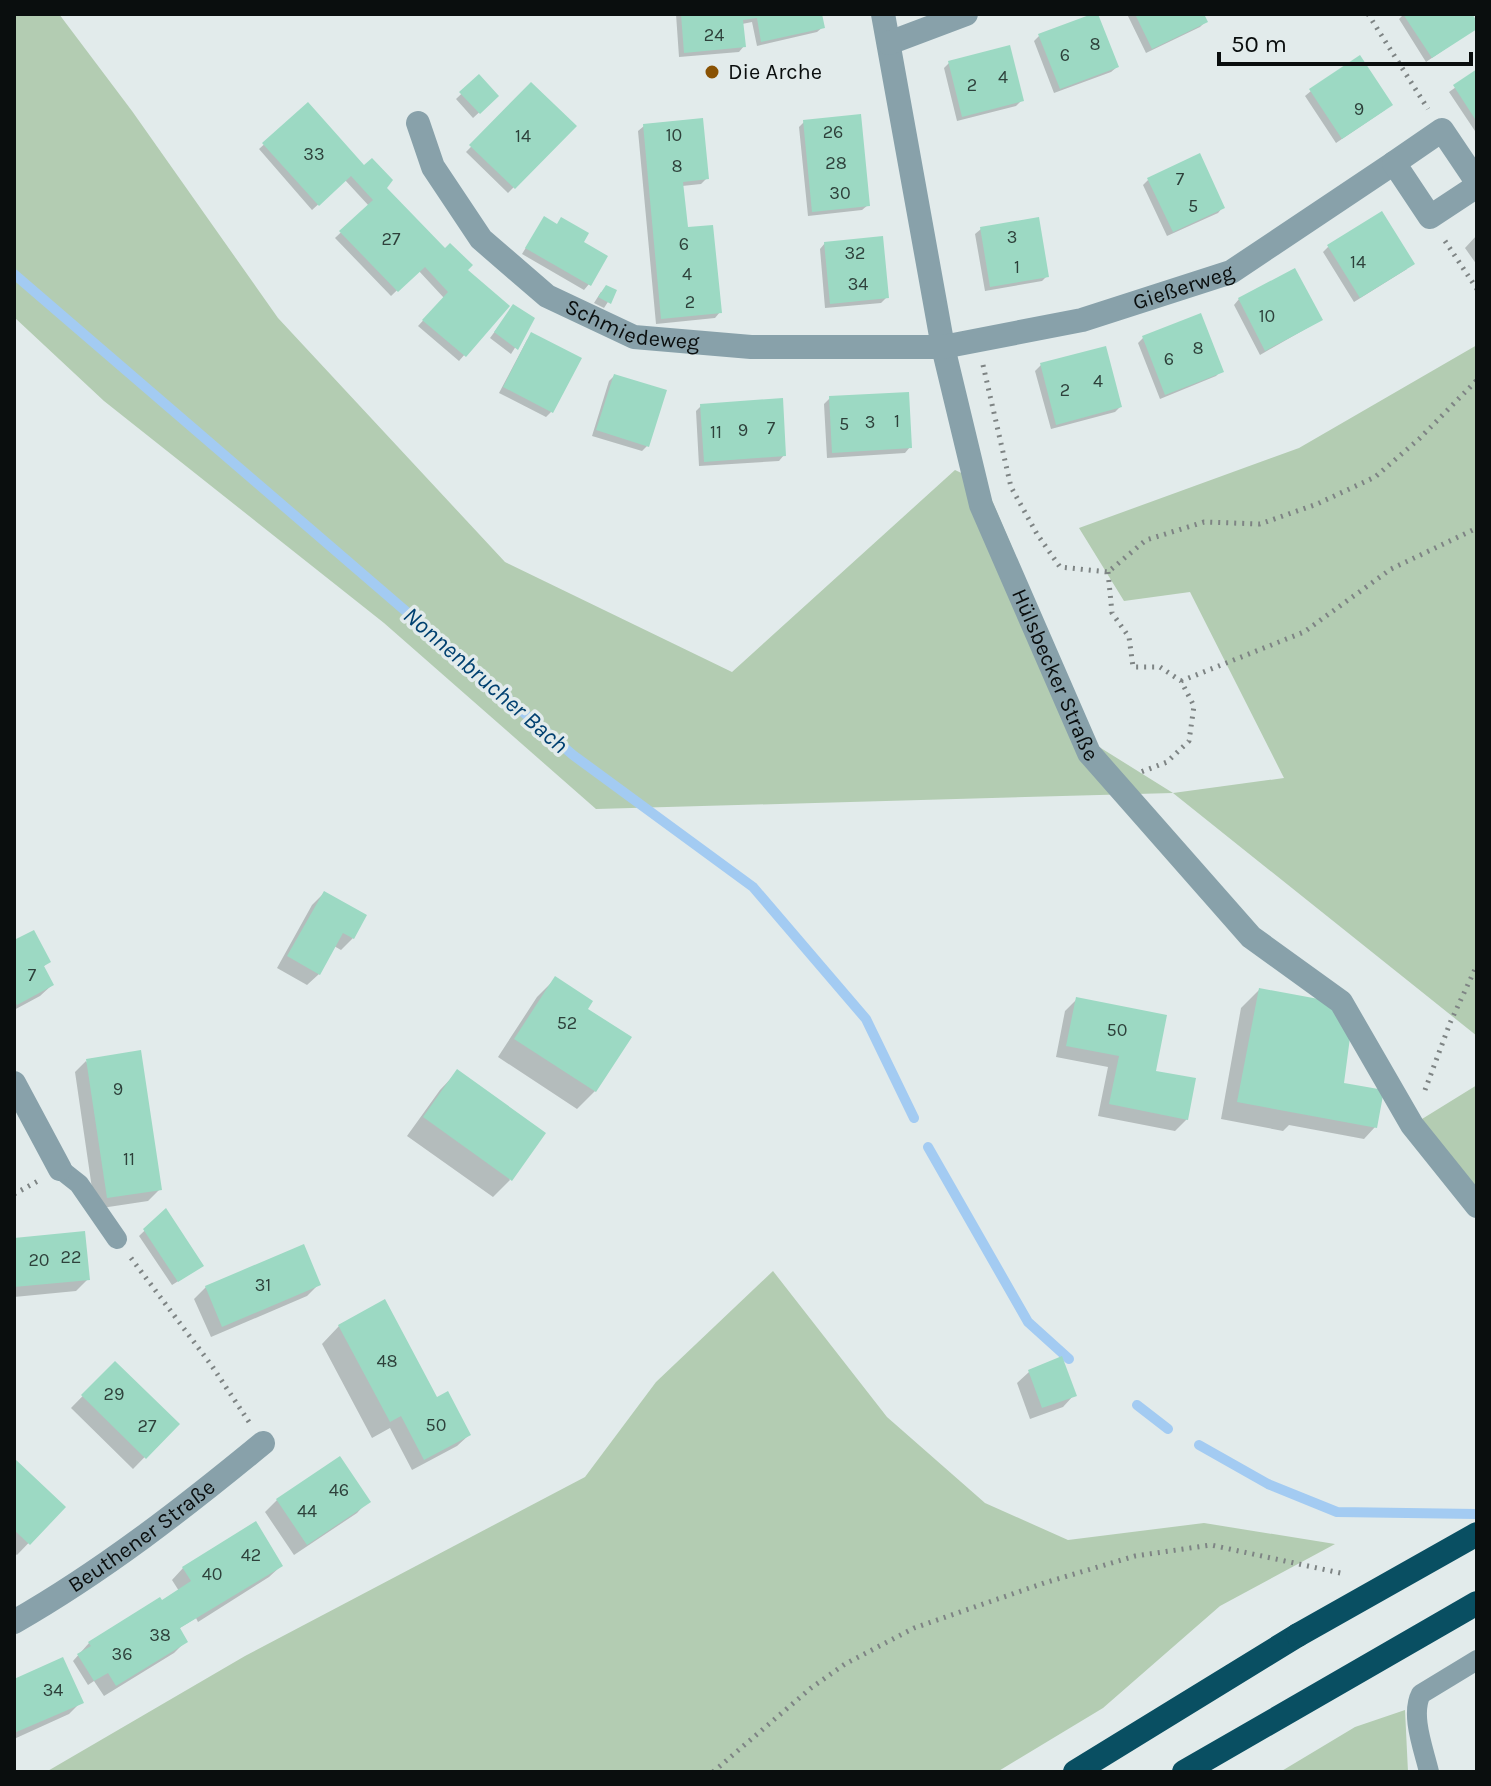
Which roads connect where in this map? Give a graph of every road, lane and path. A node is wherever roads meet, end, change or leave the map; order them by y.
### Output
1 (883, 14) edge
2 (966, 14) edge
3 (1368, 14) edge
4 (889, 43) junction
5 (418, 123) dead end
6 (1442, 130) junction
7 (1394, 163) junction
8 (1477, 184) edge
9 (1430, 217) junction
10 (1477, 289) edge
11 (980, 340) junction
12 (943, 347) junction
13 (1477, 380) edge
14 (1477, 528) edge
15 (1108, 572) junction
16 (1181, 681) junction
17 (1134, 778) dead end
18 (1477, 965) edge
19 (14, 1083) edge
20 (1412, 1125) junction
21 (60, 1169) joint
22 (1477, 1206) edge
23 (117, 1239) joint
24 (263, 1443) joint
25 (1477, 1534) edge
26 (1352, 1575) dead end
27 (1477, 1603) edge
28 (14, 1622) edge
29 (1477, 1660) edge
30 (713, 1772) edge
31 (1075, 1772) edge
32 (1184, 1772) edge
33 (1429, 1772) edge

1 - 4 street, Hülsbecker Straße
2 - 4 street
3 - 6 path
4 - 12 street, Hülsbecker Straße
5 - 12 street, Schmiedeweg
6 - 7 street, Gießerweg
6 - 8 street
7 - 9 street
7 - 11 street, Gießerweg
8 - 9 street
9 - 10 path
11 - 12 street, Gießerweg
11 - 15 path
12 - 20 street, Hülsbecker Straße
13 - 15 path
14 - 16 path
15 - 16 path
16 - 17 path
18 - 20 path
19 - 21 street
20 - 22 street, Hülsbecker Straße
21 - 23 lane
23 - 24 path
24 - 28 street, Beuthener Straße
25 - 31 highway, bridge
26 - 30 path
27 - 32 highway
29 - 33 lane

